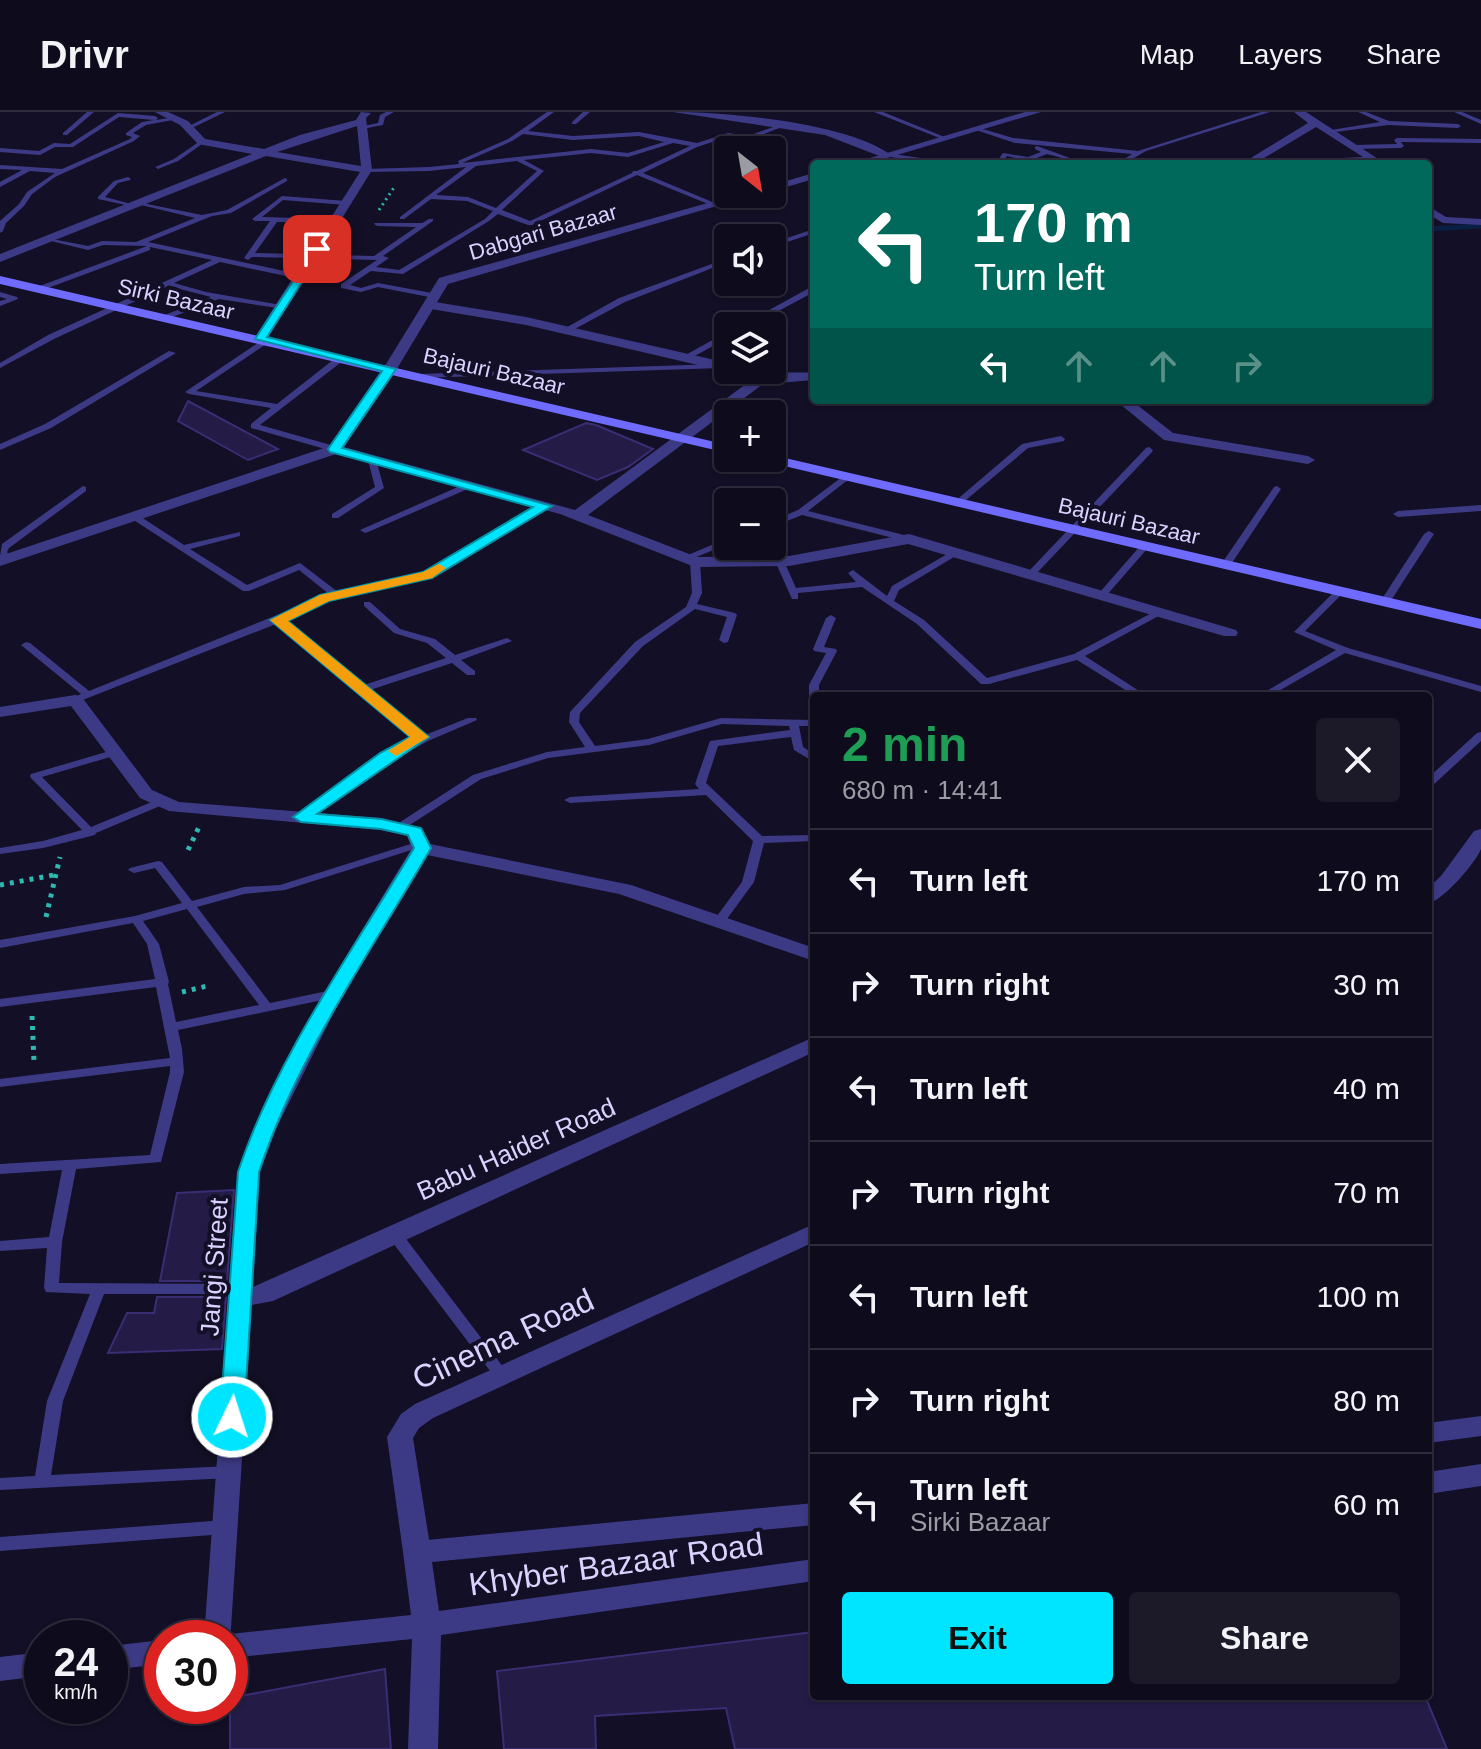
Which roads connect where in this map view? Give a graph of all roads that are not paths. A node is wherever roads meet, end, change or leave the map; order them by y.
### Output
1 (91, 112) edge
2 (222, 112) edge
3 (391, 112) edge
4 (551, 112) edge
5 (587, 112) edge
6 (678, 112) edge
7 (769, 112) edge
8 (877, 112) edge
9 (1036, 112) edge
10 (1267, 112) edge
11 (1299, 112) edge
12 (1361, 112) edge
13 (1457, 112) edge
14 (722, 114) edge
15 (168, 116) edge
16 (363, 120) edge
17 (755, 120) junction
18 (1481, 122) edge
19 (574, 123) dead end
20 (1315, 123) junction
21 (1388, 123) junction
22 (784, 125) junction
23 (1458, 126) dead end
24 (188, 128) junction
25 (976, 129) junction
26 (1328, 131) junction
27 (522, 132) junction
28 (65, 134) dead end
29 (944, 138) junction
30 (1010, 140) junction
31 (673, 141) junction
32 (1481, 141) edge
33 (202, 142) junction
34 (697, 145) junction
35 (1279, 145) junction
36 (1354, 147) junction
37 (0, 150) edge
38 (1048, 151) junction
39 (267, 153) junction
40 (1139, 153) junction
41 (886, 155) junction
42 (509, 159) junction
43 (869, 160) edge
44 (920, 160) edge
45 (1001, 160) edge
46 (1063, 160) edge
47 (1126, 160) edge
48 (1253, 160) edge
49 (1295, 160) edge
50 (1376, 160) edge
51 (477, 162) junction
52 (458, 165) junction
53 (0, 167) edge
54 (158, 167) dead end
55 (29, 169) junction
56 (367, 170) junction
57 (61, 171) junction
58 (635, 172) junction
59 (810, 177) edge
60 (128, 179) dead end
61 (285, 180) dead end
62 (786, 184) edge
63 (0, 185) edge
64 (428, 197) junction
65 (346, 203) junction
66 (136, 204) junction
67 (714, 205) edge
68 (714, 205) edge
69 (497, 211) junction
70 (229, 212) junction
71 (1432, 212) edge
72 (259, 214) junction
73 (4, 216) edge
74 (204, 218) junction
75 (402, 218) dead end
76 (275, 219) junction
77 (335, 221) junction
78 (1481, 222) edge
79 (377, 224) dead end
80 (810, 232) edge
81 (1, 237) edge
82 (49, 239) junction
83 (786, 240) edge
84 (142, 243) junction
85 (153, 245) junction
86 (251, 255) junction
87 (313, 256) junction
88 (0, 258) edge
89 (375, 258) junction
90 (218, 260) junction
91 (240, 265) junction
92 (714, 265) edge
93 (371, 269) junction
94 (300, 277) junction
95 (3, 282) edge
96 (164, 283) junction
97 (40, 289) junction
98 (810, 291) edge
99 (0, 294) edge
100 (219, 297) junction
101 (431, 300) junction
102 (0, 304) edge
103 (117, 306) junction
104 (281, 307) junction
105 (770, 312) edge
106 (165, 318) junction
107 (566, 330) junction
108 (264, 340) junction
109 (714, 342) edge
110 (172, 353) dead end
111 (686, 357) junction
112 (341, 358) junction
113 (714, 364) edge
114 (0, 366) edge
115 (714, 367) edge
116 (390, 369) junction
117 (418, 376) junction
118 (810, 376) edge
119 (786, 377) edge
120 (754, 384) edge
121 (1127, 404) edge
122 (278, 407) junction
123 (683, 438) junction
124 (1061, 439) dead end
125 (714, 446) edge
126 (0, 447) edge
127 (335, 449) junction
128 (1149, 450) dead end
129 (372, 460) junction
130 (1308, 460) dead end
131 (786, 463) edge
132 (846, 477) junction
133 (467, 486) junction
134 (83, 489) dead end
135 (1277, 489) dead end
136 (957, 503) junction
137 (545, 506) junction
138 (1481, 508) edge
139 (801, 512) junction
140 (1398, 514) dead end
141 (132, 515) junction
142 (578, 515) junction
143 (335, 516) dead end
144 (786, 518) edge
145 (365, 530) dead end
146 (1074, 530) junction
147 (237, 534) dead end
148 (1429, 534) dead end
149 (909, 539) junction
150 (186, 547) junction
151 (1144, 547) junction
152 (714, 548) edge
153 (956, 552) junction
154 (3, 560) edge
155 (691, 560) junction
156 (780, 561) junction
157 (1225, 566) junction
158 (853, 573) dead end
159 (1031, 574) junction
160 (862, 584) junction
161 (1339, 592) junction
162 (1103, 594) junction
163 (336, 595) junction
164 (890, 600) junction
165 (1385, 602) junction
166 (367, 604) dead end
167 (691, 605) junction
168 (1161, 611) junction
169 (831, 618) dead end
170 (278, 620) junction
171 (1481, 624) edge
172 (1230, 633) dead end
173 (724, 640) dead end
174 (507, 641) dead end
175 (26, 645) dead end
176 (1344, 650) junction
177 (1078, 656) junction
178 (452, 659) junction
179 (471, 673) dead end
180 (362, 689) junction
181 (1481, 689) edge
182 (814, 692) edge
183 (1136, 692) edge
184 (1270, 692) edge
185 (82, 698) junction
186 (0, 712) edge
187 (472, 720) dead end
188 (810, 724) edge
189 (794, 728) junction
190 (1481, 735) edge
191 (421, 737) junction
192 (590, 747) junction
193 (113, 753) junction
194 (810, 756) edge
195 (1432, 780) edge
196 (709, 792) junction
197 (570, 800) dead end
198 (163, 801) junction
199 (301, 817) junction
200 (398, 828) junction
201 (91, 833) junction
202 (1481, 835) edge
203 (810, 838) edge
204 (759, 840) junction
205 (421, 846) junction
206 (0, 851) edge
207 (134, 870) dead end
208 (1432, 894) edge
209 (188, 904) junction
210 (136, 919) junction
211 (720, 920) junction
212 (0, 944) edge
213 (810, 954) edge
214 (163, 982) junction
215 (338, 993) junction
216 (0, 1003) edge
217 (267, 1007) junction
218 (172, 1027) junction
219 (810, 1046) edge
220 (177, 1061) junction
221 (0, 1083) edge
222 (70, 1165) junction
223 (0, 1169) edge
224 (810, 1234) edge
225 (395, 1235) junction
226 (55, 1242) junction
227 (0, 1246) edge
228 (99, 1288) junction
229 (240, 1293) junction
230 (502, 1376) junction
231 (1481, 1426) edge
232 (1432, 1432) edge
233 (229, 1472) junction
234 (1481, 1475) edge
235 (42, 1482) junction
236 (1432, 1482) edge
237 (0, 1484) edge
238 (810, 1514) edge
239 (225, 1527) junction
240 (0, 1544) edge
241 (417, 1552) junction
242 (810, 1571) edge
243 (219, 1620) edge
244 (427, 1625) junction
245 (248, 1644) edge
246 (24, 1666) edge
247 (0, 1669) edge
248 (423, 1749) edge

1 - 28 lane
2 - 24 lane
3 - 16 lane
4 - 27 lane
5 - 19 lane
6 - 14 street
7 - 17 street
8 - 29 lane
9 - 25 street
10 - 40 lane
11 - 20 street
12 - 21 lane
13 - 18 lane
14 - 17 street
15 - 24 street
15 - 37 lane
15 - 57 lane
16 - 39 street
16 - 56 street
17 - 22 street
20 - 26 street
20 - 35 street
21 - 23 lane
21 - 26 lane
22 - 34 lane
22 - 41 street
24 - 33 street
25 - 29 street
25 - 30 lane
26 - 36 street
27 - 31 lane
27 - 52 lane
29 - 41 street
30 - 38 lane
30 - 40 lane
31 - 34 lane
31 - 42 lane
32 - 36 lane
33 - 39 street
33 - 54 lane
34 - 58 lane
35 - 48 street
35 - 49 street
36 - 50 street
38 - 45 lane
38 - 46 lane
39 - 56 street
39 - 66 street
40 - 47 lane
41 - 43 street
41 - 44 lane
42 - 51 lane
42 - 69 lane
51 - 52 lane
51 - 64 lane
52 - 56 lane
53 - 55 lane
55 - 57 lane
55 - 63 lane
56 - 65 street
57 - 73 lane
58 - 67 lane
58 - 69 lane
59 - 62 street
60 - 66 lane
61 - 70 lane
64 - 69 lane
64 - 75 lane
65 - 72 lane
65 - 77 street
66 - 74 lane
66 - 82 street
68 - 101 street, Dabgari Bazaar
69 - 93 lane
70 - 72 lane
70 - 74 lane
71 - 78 street
72 - 76 lane
73 - 81 lane
74 - 84 lane
76 - 77 lane
76 - 86 lane
77 - 87 street
79 - 89 lane
80 - 83 lane
82 - 84 lane
82 - 88 street
84 - 85 lane
85 - 90 lane
85 - 97 lane
86 - 87 lane
86 - 91 lane
87 - 89 lane
87 - 94 street
89 - 93 lane
90 - 91 lane
90 - 96 lane
91 - 94 lane
92 - 107 lane
93 - 101 lane
94 - 104 street
95 - 97 main road, Sirki Bazaar
96 - 100 lane
96 - 103 lane
97 - 103 main road, Sirki Bazaar
98 - 105 lane
99 - 102 lane
100 - 104 lane
100 - 106 lane
101 - 107 street
101 - 116 street, Dabgari Bazaar
103 - 106 main road, Sirki Bazaar
103 - 114 lane
104 - 108 street
106 - 108 main road, Sirki Bazaar
107 - 111 street
108 - 112 main road, Sirki Bazaar
108 - 122 lane
109 - 111 lane
110 - 126 lane
111 - 113 street
112 - 116 main road, Sirki Bazaar
112 - 122 lane
115 - 117 lane
116 - 117 main road, Bajauri Bazaar
116 - 127 street, Dabgari Bazaar
117 - 123 main road, Bajauri Bazaar
118 - 119 street
120 - 123 street
121 - 130 street
122 - 127 lane
123 - 125 main road, Bajauri Bazaar
123 - 142 street
124 - 136 lane
127 - 129 street
127 - 141 street
128 - 146 lane
129 - 133 street
129 - 143 lane
131 - 132 main road, Bajauri Bazaar
132 - 136 main road, Bajauri Bazaar
132 - 139 lane
133 - 137 street
133 - 145 lane
134 - 154 lane
135 - 157 lane
136 - 146 main road, Bajauri Bazaar
137 - 142 street
137 - 163 lane
138 - 140 lane
139 - 144 lane
139 - 149 lane
141 - 150 lane
141 - 154 street
142 - 155 street
146 - 151 main road, Bajauri Bazaar
146 - 159 lane
147 - 150 lane
148 - 165 lane
149 - 153 street
149 - 156 street
150 - 163 lane
151 - 157 main road, Bajauri Bazaar
151 - 162 lane
152 - 155 lane
153 - 159 street
153 - 164 lane
155 - 156 street
155 - 167 lane
156 - 160 lane
157 - 161 main road, Bajauri Bazaar
158 - 160 lane
159 - 162 street
160 - 164 lane
161 - 165 main road, Bajauri Bazaar
161 - 176 lane
162 - 168 street
163 - 170 lane
164 - 177 lane
165 - 171 main road, Bajauri Bazaar
166 - 178 lane
167 - 173 lane
167 - 192 lane
168 - 172 street
168 - 177 lane
169 - 182 lane
170 - 180 lane
170 - 185 lane
174 - 178 lane
175 - 185 lane
176 - 181 lane
176 - 184 lane
177 - 183 lane
178 - 179 lane
178 - 180 lane
180 - 191 lane
185 - 186 street
185 - 193 street
187 - 191 lane
188 - 189 lane
189 - 192 lane
189 - 194 lane
189 - 196 lane
190 - 195 lane
191 - 199 lane
192 - 200 lane
193 - 198 street
193 - 201 lane
196 - 197 lane
196 - 204 lane
198 - 199 street
198 - 201 lane
199 - 200 street
200 - 205 street
201 - 206 lane
202 - 208 street
203 - 204 lane
204 - 211 lane
205 - 209 lane
205 - 211 street
205 - 215 street, Jangi Street
207 - 209 lane
209 - 210 lane
209 - 217 lane
210 - 212 lane
210 - 214 lane
211 - 213 street
214 - 216 lane
214 - 218 lane
215 - 217 lane
215 - 229 street, Jangi Street
217 - 218 lane
218 - 220 lane
219 - 225 street, Babu Haider Road
220 - 221 lane
220 - 222 lane
222 - 223 lane
222 - 226 lane
224 - 230 street, Cinema Road
225 - 229 street, Babu Haider Road
225 - 230 lane
226 - 227 lane
226 - 228 lane
228 - 229 lane
228 - 235 lane
229 - 233 street, Jangi Street
230 - 241 street, Cinema Road
231 - 232 street
233 - 235 lane
233 - 239 street, Jangi Street
234 - 236 street
235 - 237 lane
238 - 241 street
239 - 240 lane
239 - 243 street, Jangi Street
241 - 244 street, Cinema Road
242 - 244 street, Khyber Bazaar Road
244 - 245 street, Khyber Bazaar Road
244 - 248 street, Cinema Road
246 - 247 street

